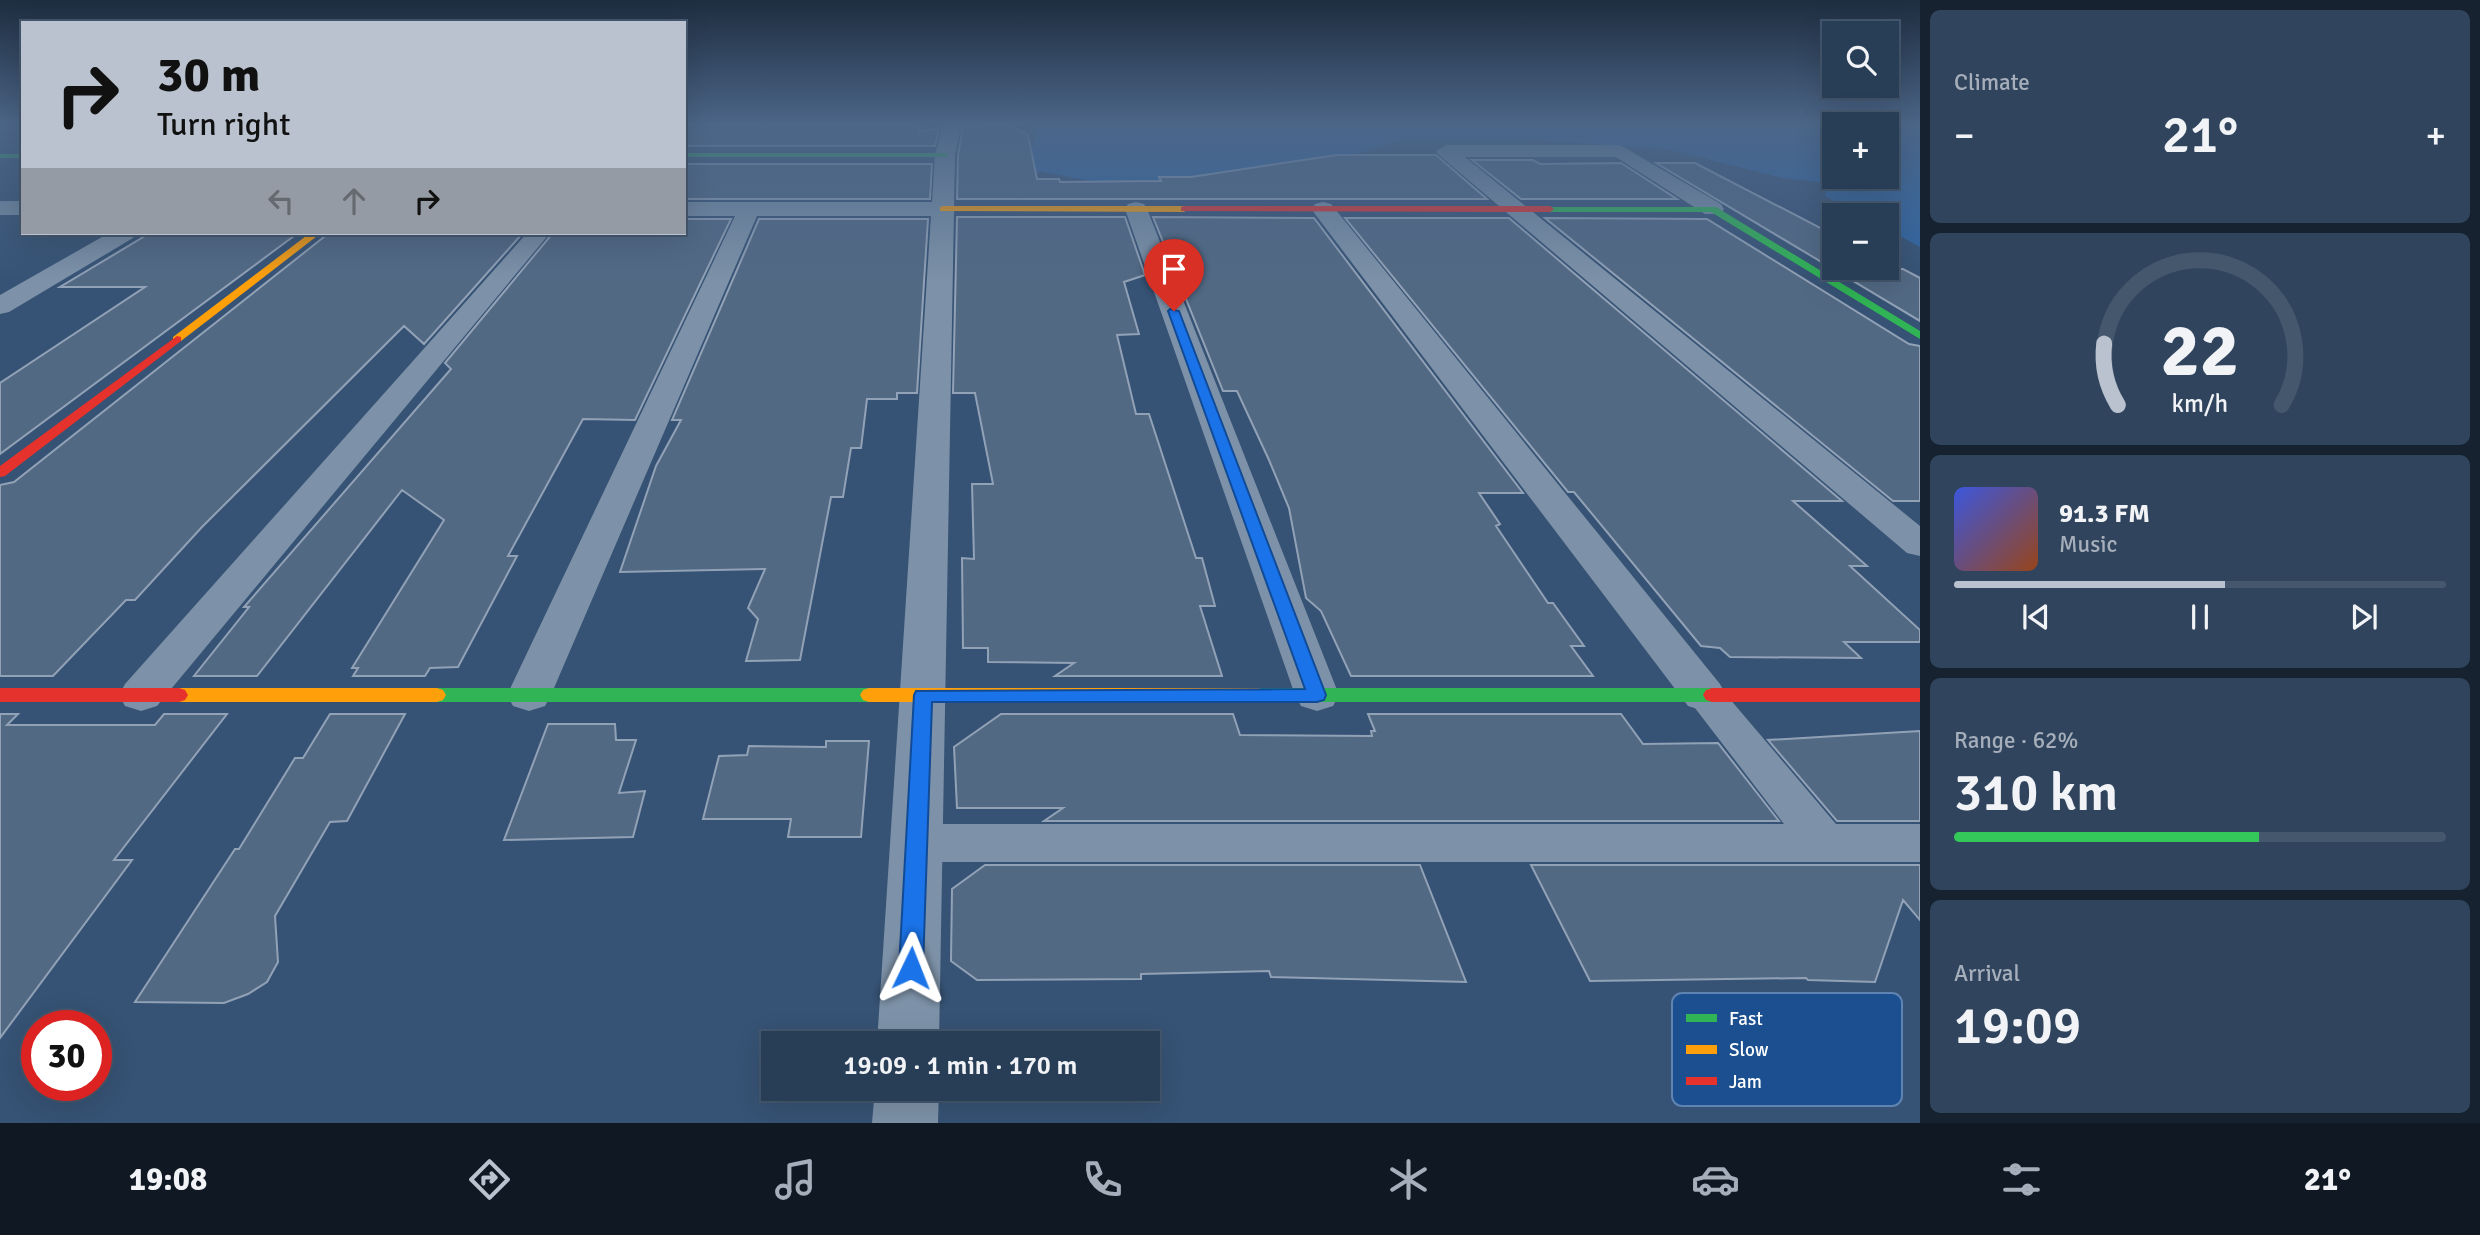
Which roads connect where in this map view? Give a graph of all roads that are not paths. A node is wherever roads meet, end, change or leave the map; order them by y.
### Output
1 (944, 177) edge
2 (1479, 177) edge
3 (1662, 177) edge
4 (0, 208) edge
5 (21, 208) edge
6 (686, 209) edge
7 (748, 209) junction
8 (943, 209) junction
9 (1136, 209) junction
10 (1322, 209) junction
11 (1518, 209) junction
12 (1713, 209) junction
13 (122, 235) edge
14 (313, 235) edge
15 (537, 235) edge
16 (0, 306) edge
17 (1920, 336) edge
18 (0, 473) edge
19 (1920, 545) edge
20 (0, 695) edge
21 (141, 695) junction
22 (529, 695) junction
23 (923, 695) junction
24 (1317, 695) junction
25 (1704, 695) junction
26 (1920, 695) edge
27 (916, 843) junction
28 (1825, 843) junction
29 (1920, 843) edge
30 (908, 1031) edge
31 (906, 1101) edge
32 (905, 1123) edge

1 - 8 street
2 - 11 street
3 - 12 street
4 - 5 street
6 - 7 street
7 - 8 street
7 - 22 street
8 - 9 street
8 - 23 street
9 - 10 street
9 - 24 street
10 - 11 street
10 - 25 street
11 - 12 street
11 - 19 street
12 - 17 street
13 - 16 street
14 - 18 street
15 - 21 street
20 - 21 street
21 - 22 street
22 - 23 street
23 - 24 street
23 - 27 street
24 - 25 street
25 - 26 street
25 - 28 lane
27 - 28 lane
27 - 30 street
28 - 29 lane
31 - 32 street

